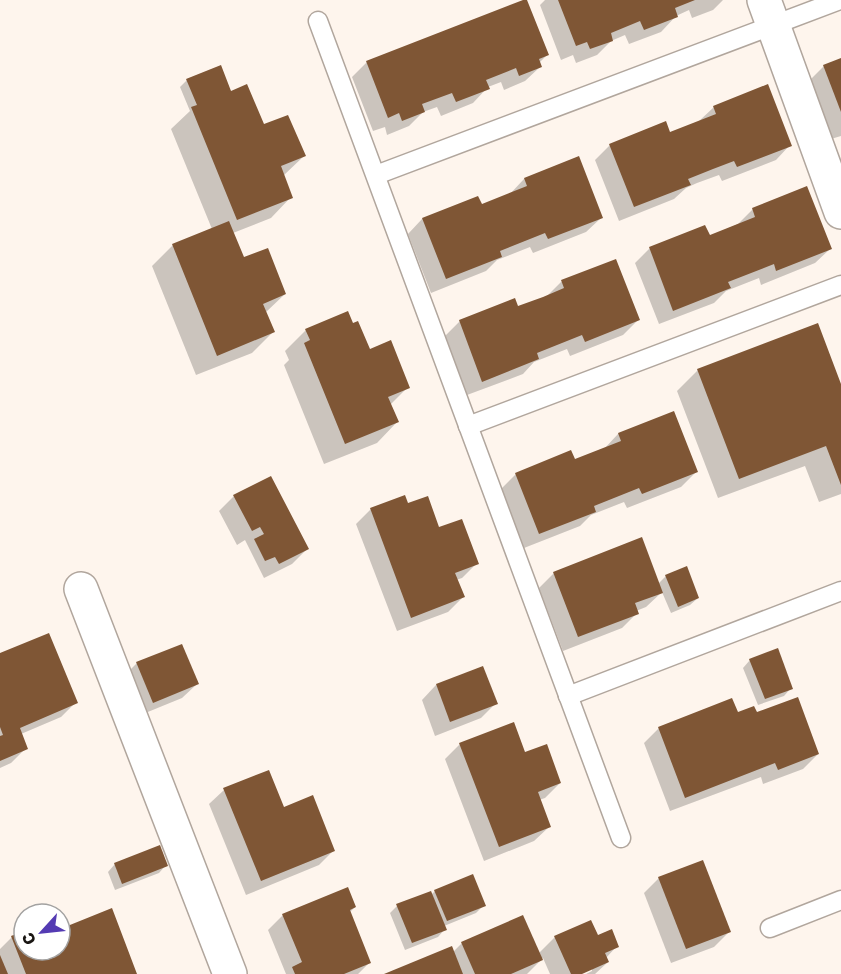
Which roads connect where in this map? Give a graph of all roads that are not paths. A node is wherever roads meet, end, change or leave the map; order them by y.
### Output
1 (840, 0) edge
2 (769, 13) edge
3 (318, 21) dead end
4 (376, 175) junction
5 (841, 212) edge
6 (841, 285) edge
7 (468, 426) junction
8 (81, 589) dead end
9 (841, 591) edge
10 (568, 696) junction
11 (621, 838) dead end
12 (841, 900) edge
13 (770, 928) dead end
14 (230, 974) edge

1 - 2 lane
2 - 4 lane
2 - 5 street
3 - 4 lane
4 - 7 lane
6 - 7 lane
7 - 10 lane
8 - 14 street
9 - 10 lane
10 - 11 lane
12 - 13 lane

